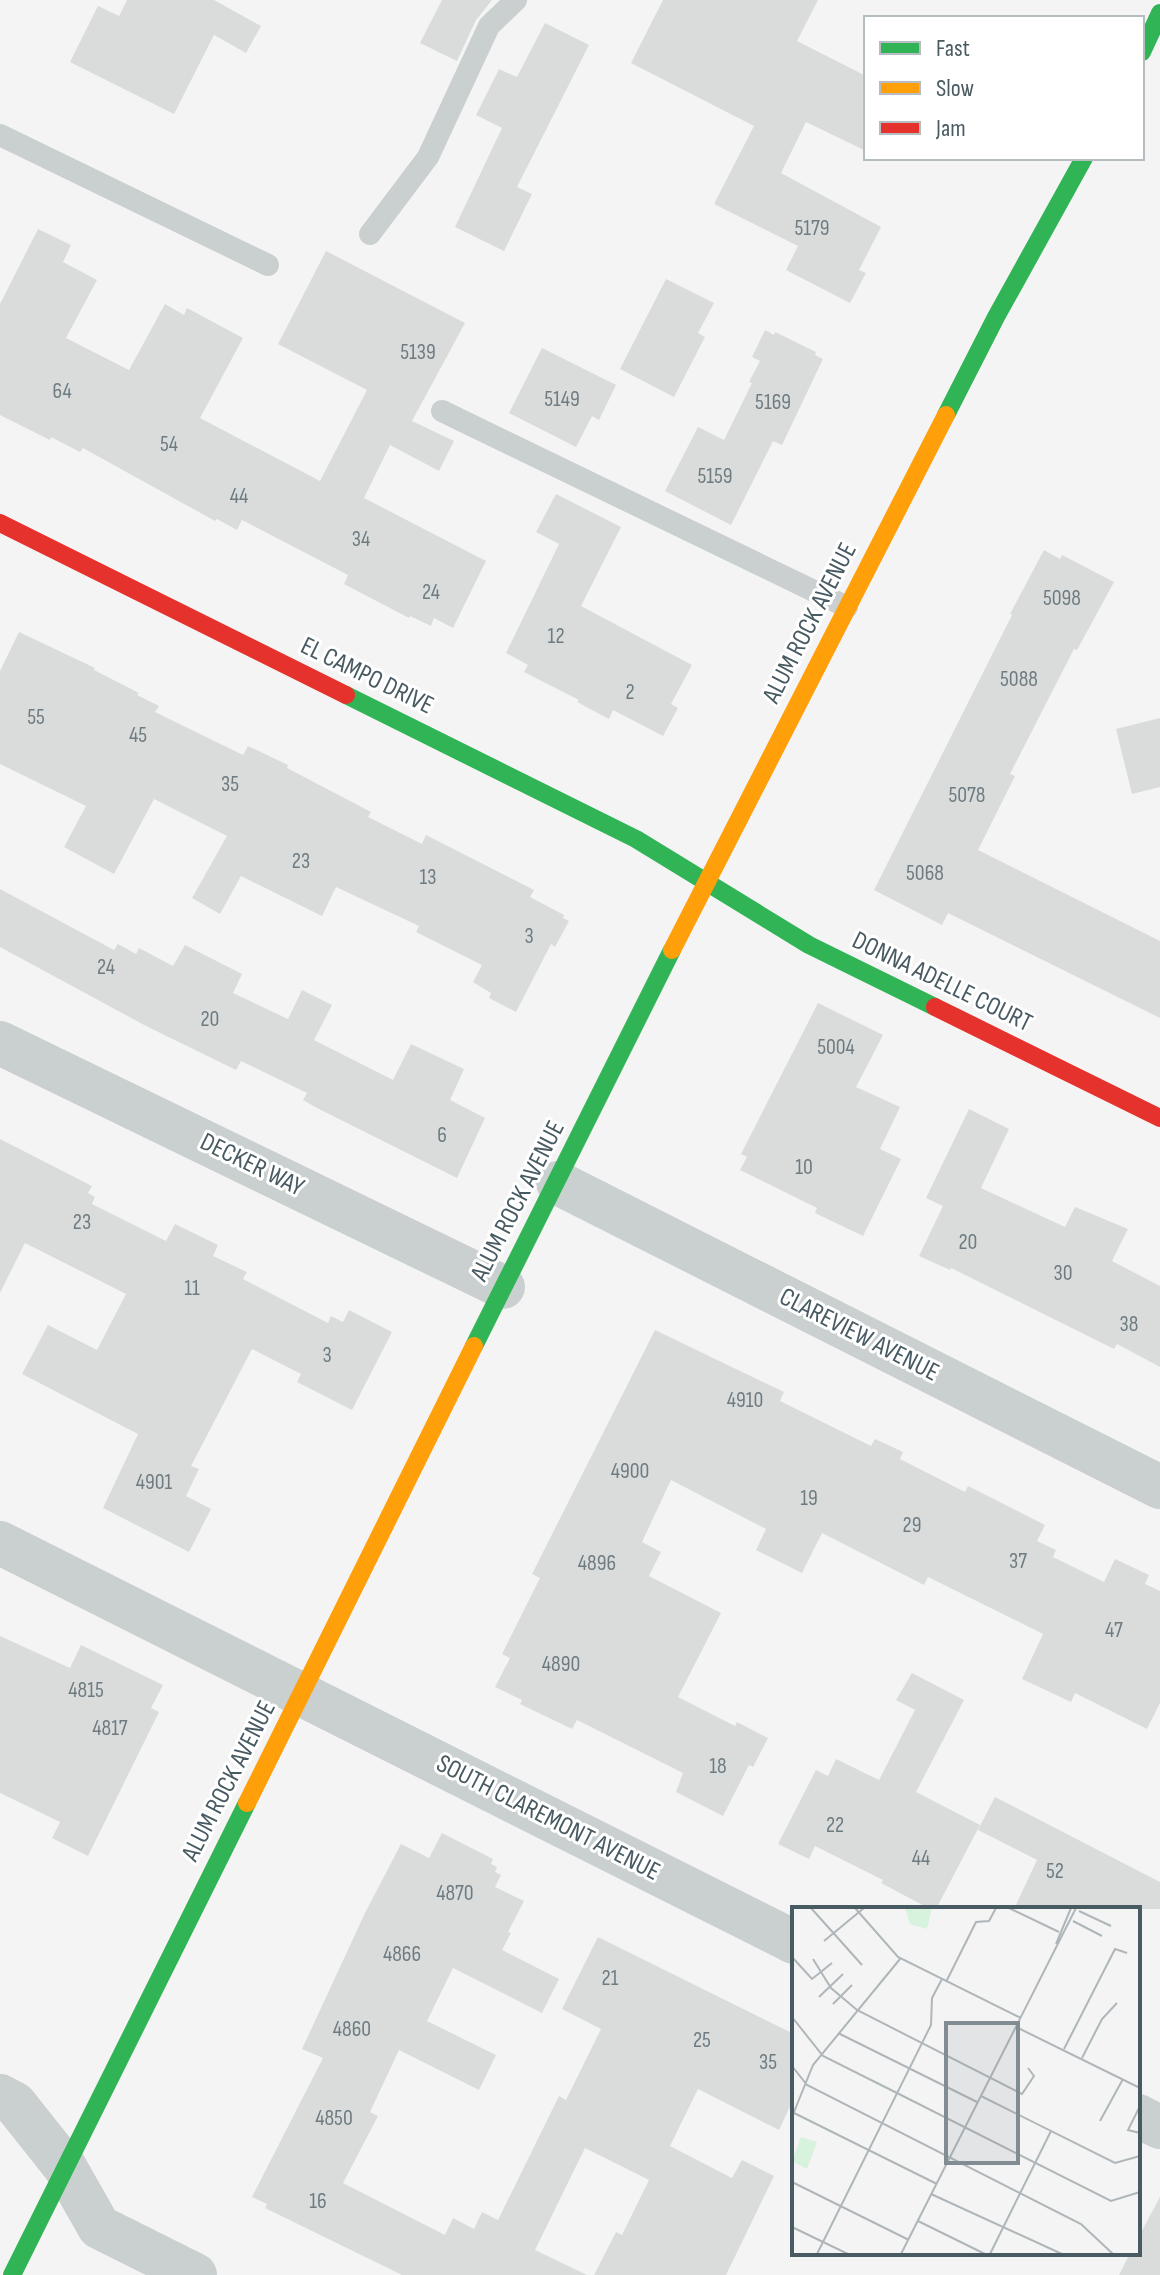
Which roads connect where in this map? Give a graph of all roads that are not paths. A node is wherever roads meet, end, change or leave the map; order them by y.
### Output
1 (516, 0) edge
2 (1160, 13) edge
3 (1145, 58) edge
4 (0, 135) edge
5 (1083, 160) edge
6 (370, 234) dead end
7 (268, 265) dead end
8 (442, 411) dead end
9 (0, 523) edge
10 (847, 607) junction
11 (707, 883) junction
12 (0, 1043) edge
13 (1160, 1118) edge
14 (558, 1183) junction
15 (503, 1287) junction
16 (1160, 1487) edge
17 (0, 1543) edge
18 (302, 1694) junction
19 (792, 1941) edge
20 (0, 2096) edge
21 (1140, 2117) edge
22 (1160, 2127) edge
23 (65, 2167) junction
24 (12, 2275) edge
25 (195, 2275) edge

1 - 6 lane
2 - 3 main road
4 - 7 lane
5 - 10 main road, ALUM ROCK AVENUE
8 - 10 lane
9 - 11 main road, EL CAMPO DRIVE
10 - 11 main road, ALUM ROCK AVENUE
11 - 13 main road, DONNA ADELLE COURT
11 - 14 main road, ALUM ROCK AVENUE
12 - 15 street, DECKER WAY
14 - 15 main road, ALUM ROCK AVENUE
14 - 16 street, CLAREVIEW AVENUE
15 - 18 main road, ALUM ROCK AVENUE
17 - 18 street, SOUTH CLAREMONT AVENUE
18 - 19 street, SOUTH CLAREMONT AVENUE
18 - 23 main road, ALUM ROCK AVENUE
20 - 23 street
21 - 22 street
23 - 24 main road, ALUM ROCK AVENUE
23 - 25 street

